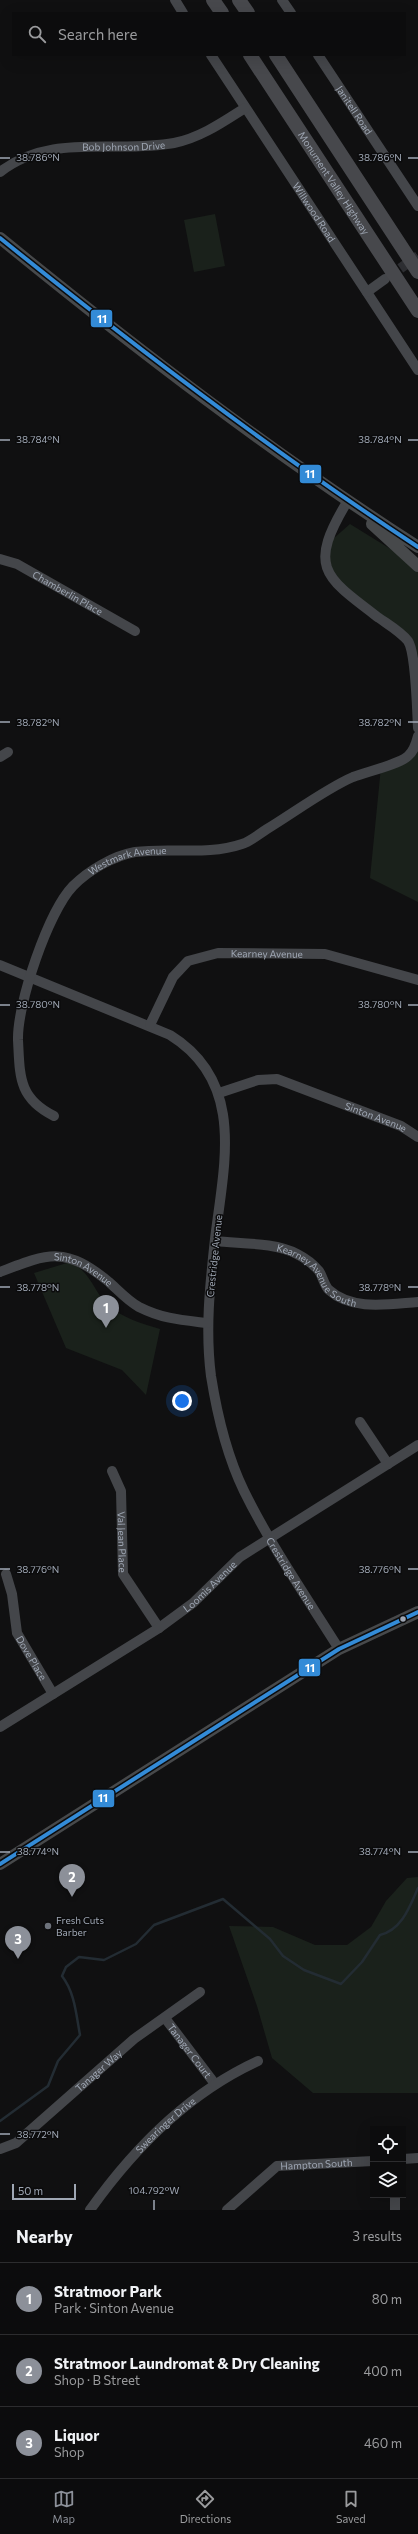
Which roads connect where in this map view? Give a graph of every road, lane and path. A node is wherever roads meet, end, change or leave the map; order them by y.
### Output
1 (175, 0) edge
2 (213, 0) edge
3 (239, 0) edge
4 (282, 0) edge
5 (182, 12) edge
6 (221, 12) edge
7 (247, 12) edge
8 (289, 12) edge
9 (211, 56) edge
10 (251, 56) edge
11 (277, 56) edge
12 (319, 56) edge
13 (245, 108) junction
14 (0, 172) edge
15 (418, 206) edge
16 (0, 238) edge
17 (418, 272) edge
18 (385, 279) tunnel mouth
19 (367, 292) junction
20 (418, 311) edge
21 (418, 370) edge
22 (347, 502) junction
23 (418, 547) edge
24 (0, 559) edge
25 (418, 566) edge
26 (134, 631) dead end
27 (418, 728) edge
28 (417, 741) edge
29 (0, 965) edge
30 (29, 975) junction
31 (418, 980) edge
32 (150, 1025) junction
33 (219, 1093) junction
34 (54, 1116) dead end
35 (418, 1137) edge
36 (215, 1241) junction
37 (0, 1272) edge
38 (418, 1302) edge
39 (207, 1323) junction
40 (360, 1422) dead end
41 (418, 1445) edge
42 (388, 1464) junction
43 (112, 1471) dead end
44 (269, 1537) junction
45 (6, 1574) dead end
46 (418, 1612) edge
47 (159, 1628) junction
48 (339, 1650) junction
49 (53, 1694) junction
50 (0, 1726) edge
51 (0, 1864) edge
52 (200, 1992) dead end
53 (165, 2018) junction
54 (258, 2061) dead end
55 (215, 2084) junction
56 (0, 2149) edge
57 (418, 2158) edge
58 (406, 2159) edge
59 (370, 2161) edge
60 (395, 2198) edge
61 (90, 2210) edge
62 (227, 2210) edge
63 (395, 2210) edge

1 - 5 street
2 - 6 highway
3 - 7 highway
4 - 8 street
9 - 13 street, Willwood Road
10 - 20 highway, Monument Valley Highway
11 - 17 highway
12 - 15 street, Janitell Road
13 - 14 street, Bob Johnson Drive
13 - 19 street, Willwood Road
16 - 22 main road
18 - 19 street
19 - 21 street, Willwood Road
22 - 23 main road
22 - 25 main road
22 - 27 street
24 - 26 street, Chamberlin Place
28 - 30 street, Westmark Avenue
29 - 30 street, Crestridge Avenue
30 - 32 street, Crestridge Avenue
30 - 34 street, Westmark Avenue
31 - 32 street, Kearney Avenue
32 - 33 street, Crestridge Avenue
33 - 35 street, Sinton Avenue
33 - 36 street, Crestridge Avenue
36 - 38 street, Kearney Avenue South
36 - 39 street, Crestridge Avenue
37 - 39 street, Sinton Avenue
39 - 44 street, Crestridge Avenue
40 - 42 street
41 - 42 street, Loomis Avenue
42 - 44 street, Loomis Avenue
43 - 47 street, Val Jean Place
44 - 47 street, Loomis Avenue
44 - 48 street, Crestridge Avenue
45 - 49 street, Dove Place
46 - 48 main road
47 - 49 street, Loomis Avenue
48 - 51 main road
49 - 50 street, Loomis Avenue
52 - 53 street, Tanager Way
53 - 55 street, Tanager Court
53 - 56 street, Tanager Way
54 - 55 street, Swearinger Drive
55 - 61 street, Swearinger Drive
57 - 58 street
59 - 62 street, Hampton South
60 - 63 street

